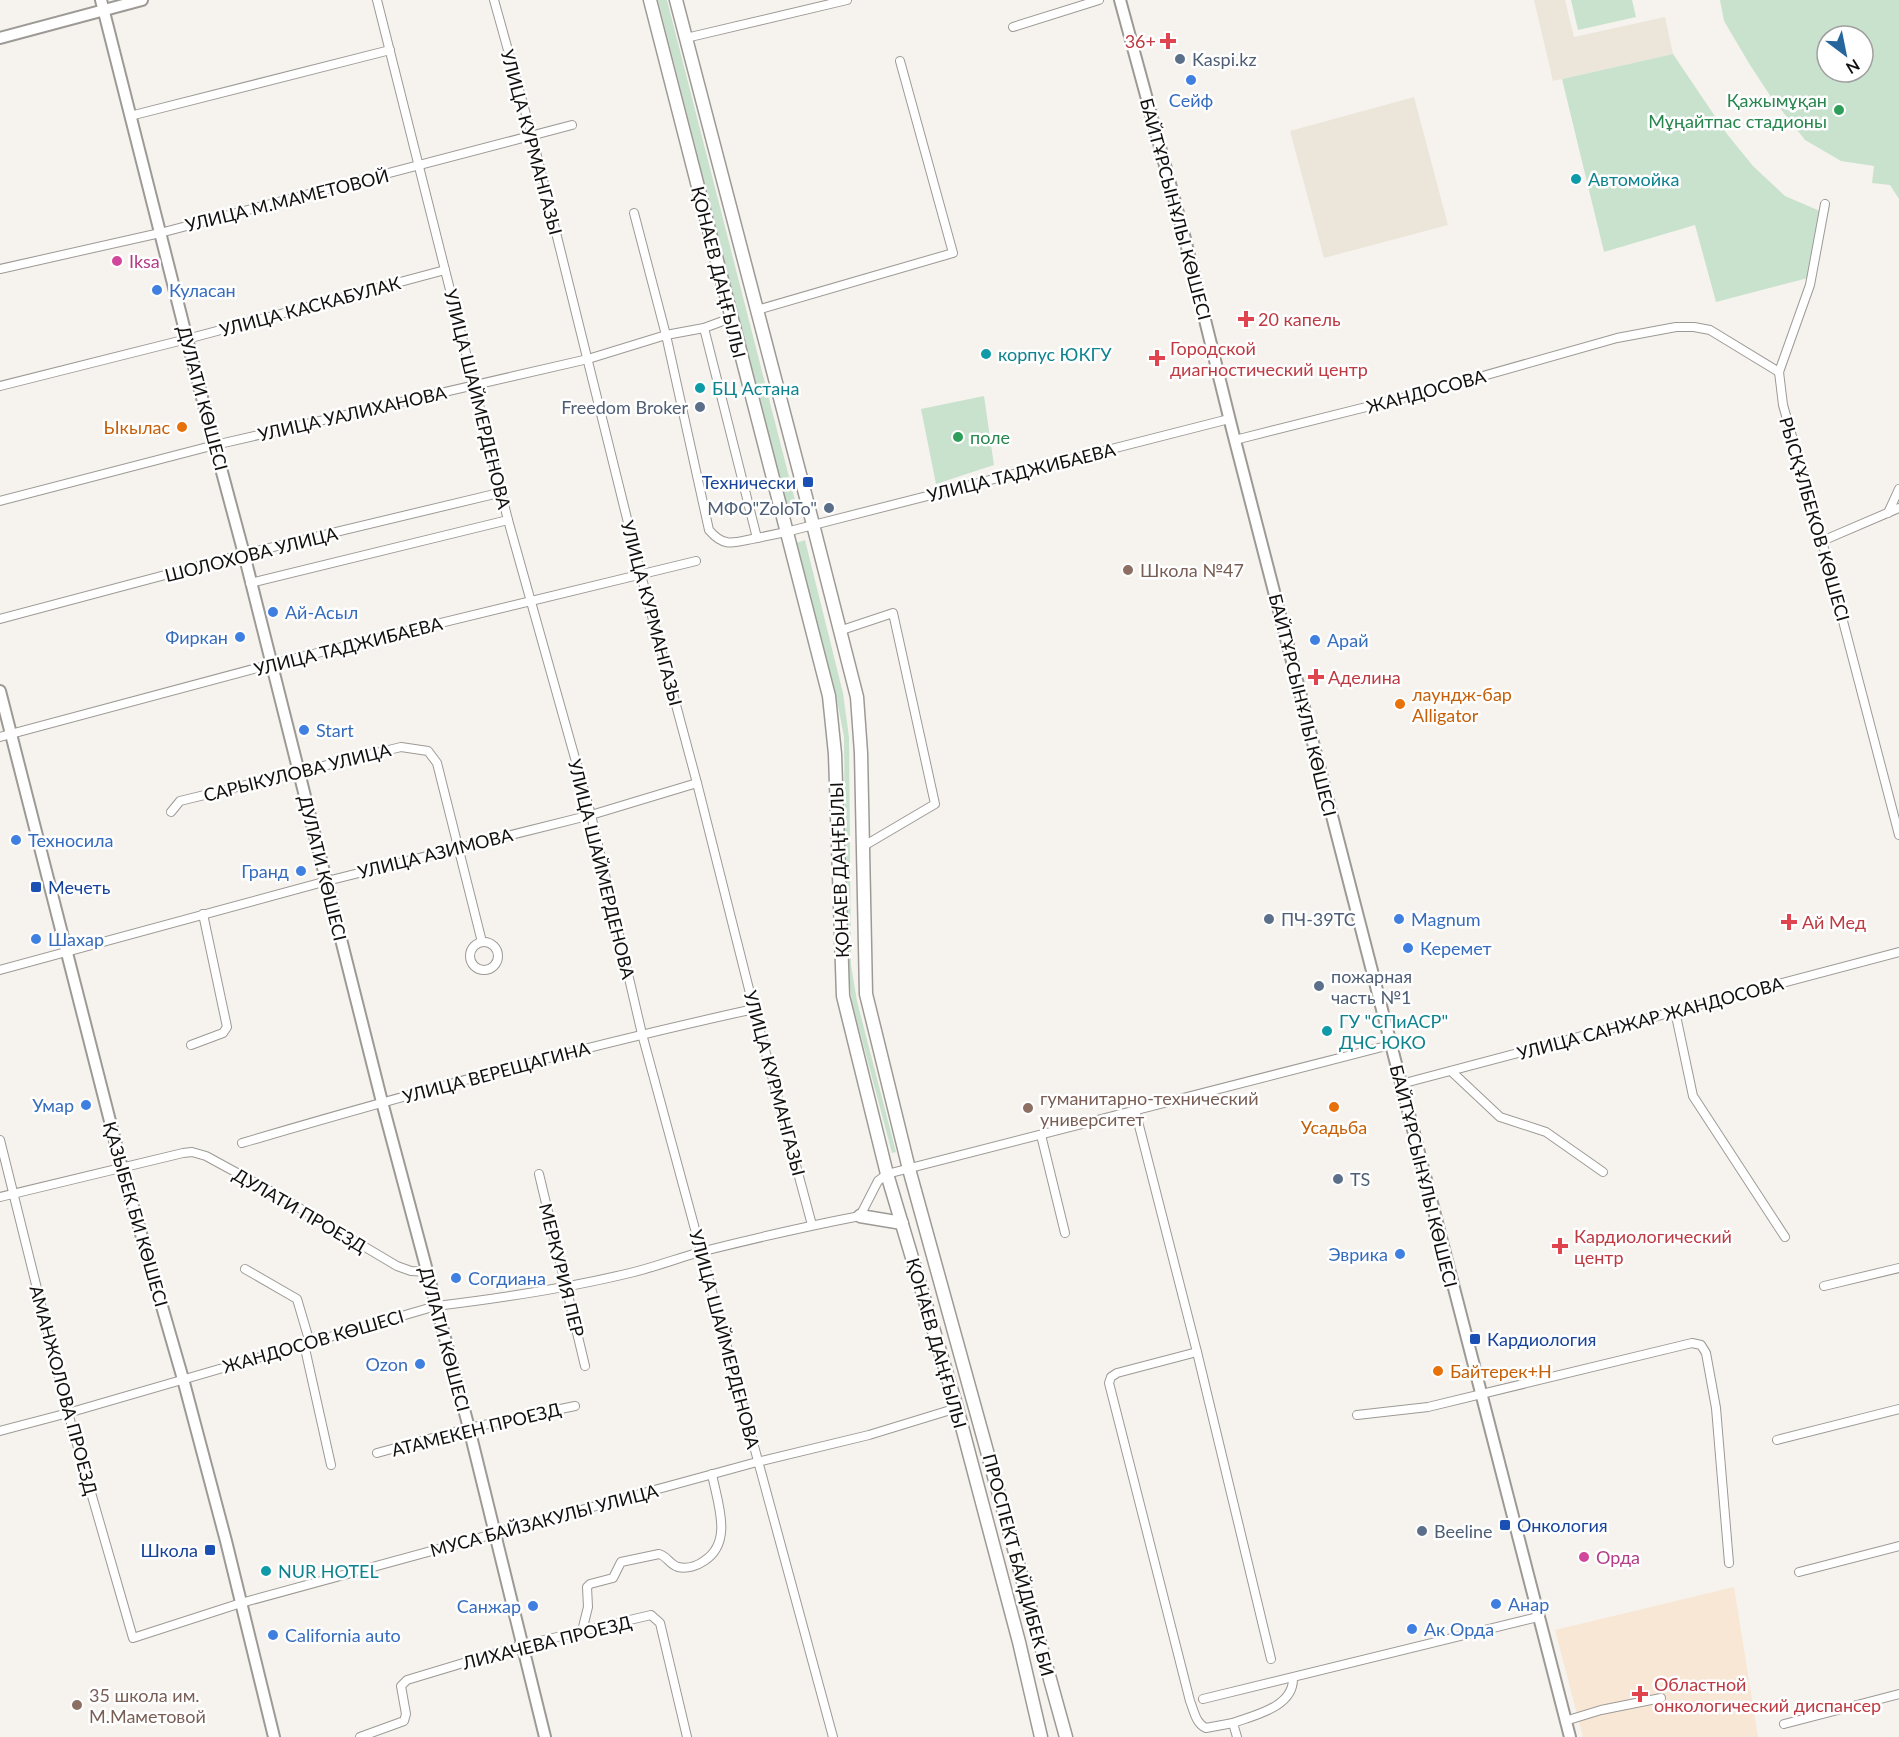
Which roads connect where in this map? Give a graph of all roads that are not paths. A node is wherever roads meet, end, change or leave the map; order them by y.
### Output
1 (142, 0) edge
2 (377, 0) edge
3 (494, 0) edge
4 (650, 0) edge
5 (676, 0) edge
6 (846, 0) edge
7 (1099, 0) edge
8 (1120, 0) edge
9 (102, 5) edge
10 (1013, 27) dead end
11 (0, 38) edge
12 (686, 38) junction
13 (390, 50) junction
14 (900, 61) dead end
15 (130, 116) junction
16 (572, 125) dead end
17 (532, 136) junction
18 (419, 166) junction
19 (1825, 204) dead end
20 (634, 213) dead end
21 (160, 232) junction
22 (0, 269) edge
23 (445, 270) junction
24 (757, 310) junction
25 (731, 318) junction
26 (704, 328) junction
27 (666, 335) junction
28 (187, 339) junction
29 (588, 359) junction
30 (1779, 372) junction
31 (474, 385) junction
32 (0, 386) edge
33 (1229, 419) junction
34 (1235, 440) junction
35 (215, 445) junction
36 (1899, 489) edge
37 (503, 492) junction
38 (0, 501) edge
39 (1899, 508) edge
40 (1888, 513) junction
41 (508, 520) junction
42 (813, 524) junction
43 (786, 532) junction
44 (757, 538) junction
45 (1822, 541) junction
46 (244, 554) junction
47 (696, 561) dead end
48 (641, 575) junction
49 (250, 583) junction
50 (530, 602) junction
51 (0, 619) edge
52 (839, 631) junction
53 (272, 664) junction
54 (0, 692) edge
55 (5, 736) edge
56 (298, 772) junction
57 (697, 783) junction
58 (171, 812) dead end
59 (591, 814) junction
60 (1899, 835) edge
61 (458, 847) junction
62 (862, 847) junction
63 (327, 881) junction
64 (202, 914) junction
65 (482, 942) dead end
66 (66, 952) junction
67 (1899, 952) edge
68 (0, 970) edge
69 (754, 1009) junction
70 (1675, 1011) junction
71 (642, 1034) junction
72 (191, 1045) dead end
73 (1390, 1045) junction
74 (1451, 1071) junction
75 (1401, 1084) junction
76 (382, 1102) junction
77 (1135, 1110) junction
78 (1041, 1135) junction
79 (0, 1140) edge
80 (242, 1143) dead end
81 (122, 1168) junction
82 (909, 1168) junction
83 (1603, 1172) dead end
84 (539, 1174) dead end
85 (888, 1174) junction
86 (914, 1186) joint
87 (13, 1194) junction
88 (0, 1197) edge
89 (860, 1216) junction
90 (902, 1223) junction
91 (812, 1225) junction
92 (1065, 1233) dead end
93 (1785, 1236) dead end
94 (702, 1252) junction
95 (1899, 1268) edge
96 (245, 1269) dead end
97 (427, 1272) junction
98 (1824, 1286) dead end
99 (567, 1287) junction
100 (436, 1306) junction
101 (307, 1344) junction
102 (1197, 1352) junction
103 (585, 1366) dead end
104 (183, 1379) junction
105 (1481, 1395) junction
106 (575, 1406) dead end
107 (957, 1408) junction
108 (1899, 1409) edge
109 (68, 1413) junction
110 (1357, 1416) dead end
111 (470, 1428) junction
112 (0, 1431) edge
113 (1778, 1440) dead end
114 (377, 1454) dead end
115 (757, 1462) junction
116 (331, 1465) dead end
117 (712, 1474) junction
118 (496, 1532) junction
119 (1899, 1546) edge
120 (1729, 1563) dead end
121 (1799, 1572) dead end
122 (241, 1603) junction
123 (1538, 1617) junction
124 (582, 1631) junction
125 (133, 1638) joint
126 (523, 1645) junction
127 (1271, 1659) dead end
128 (1293, 1682) junction
129 (1899, 1694) edge
130 (1661, 1698) dead end
131 (1203, 1699) dead end
132 (1565, 1721) junction
133 (1233, 1723) junction
134 (1784, 1724) dead end
135 (274, 1737) edge
136 (360, 1737) edge
137 (545, 1737) edge
138 (687, 1737) edge
139 (833, 1737) edge
140 (1041, 1737) edge
141 (1066, 1737) edge
142 (1237, 1737) edge
143 (1570, 1737) edge

1 - 9 main road
2 - 13 street, УЛИЦА ШАЙМЕРДЕНОВА
3 - 17 street, УЛИЦА КУРМАНГАЗЫ
4 - 25 main road, ҚОНАЕВ ДАҢҒЫЛЫ
5 - 12 main road, ҚОНАЕВ ДАҢҒЫЛЫ
6 - 12 street
7 - 10 street
8 - 33 main road, БАЙТҰРСЫНҰЛЫ КӨШЕСІ
9 - 11 main road
9 - 15 main road, ДУЛАТИ КӨШЕСІ
12 - 24 main road, ҚОНАЕВ ДАҢҒЫЛЫ
13 - 15 street
13 - 18 street, УЛИЦА ШАЙМЕРДЕНОВА
14 - 24 street
15 - 21 main road, ДУЛАТИ КӨШЕСІ
16 - 17 street, УЛИЦА М.МАМЕТОВОЙ
17 - 18 street, УЛИЦА М.МАМЕТОВОЙ
17 - 29 street, УЛИЦА КУРМАНГАЗЫ
18 - 21 street, УЛИЦА М.МАМЕТОВОЙ
18 - 23 street, УЛИЦА ШАЙМЕРДЕНОВА
19 - 30 street, РЫСҚҰЛБЕКОВ КӨШЕСІ
20 - 27 street, УЛИЦА ТАДЖИБАЕВА
21 - 22 street, УЛИЦА М.МАМЕТОВОЙ
21 - 28 main road, ДУЛАТИ КӨШЕСІ
23 - 28 street, УЛИЦА КАСКАБУЛАК
23 - 31 street, УЛИЦА ШАЙМЕРДЕНОВА
24 - 42 main road, ҚОНАЕВ ДАҢҒЫЛЫ
25 - 26 street, УЛИЦА УАЛИХАНОВА
25 - 43 main road, ҚОНАЕВ ДАҢҒЫЛЫ
26 - 27 street, УЛИЦА УАЛИХАНОВА
26 - 44 street
27 - 29 street, УЛИЦА УАЛИХАНОВА
27 - 44 street, УЛИЦА ТАДЖИБАЕВА
28 - 32 street, УЛИЦА КАСКАБУЛАК
28 - 35 main road, ДУЛАТИ КӨШЕСІ
29 - 31 street, УЛИЦА УАЛИХАНОВА
29 - 48 street, УЛИЦА КУРМАНГАЗЫ
30 - 34 street, ЖАНДОСОВА
30 - 45 street, РЫСҚҰЛБЕКОВ КӨШЕСІ
31 - 35 street, УЛИЦА УАЛИХАНОВА
31 - 37 street, УЛИЦА ШАЙМЕРДЕНОВА
33 - 34 main road, БАЙТҰРСЫНҰЛЫ КӨШЕСІ
33 - 42 street, УЛИЦА ТАДЖИБАЕВА
34 - 73 main road, БАЙТҰРСЫНҰЛЫ КӨШЕСІ
35 - 38 street, УЛИЦА УАЛИХАНОВА
35 - 46 main road, ДУЛАТИ КӨШЕСІ
36 - 40 street
37 - 41 street, УЛИЦА ШАЙМЕРДЕНОВА
37 - 46 street, ШОЛОХОВА УЛИЦА
39 - 40 street
40 - 45 street
41 - 49 street, ШОЛОХОВА УЛИЦА
41 - 50 street, УЛИЦА ШАЙМЕРДЕНОВА
42 - 43 street, УЛИЦА ТАДЖИБАЕВА
42 - 52 main road, ҚОНАЕВ ДАҢҒЫЛЫ
43 - 44 street, УЛИЦА ТАДЖИБАЕВА
43 - 85 main road, ҚОНАЕВ ДАҢҒЫЛЫ
45 - 60 street, РЫСҚҰЛБЕКОВ КӨШЕСІ
46 - 49 main road, ДУЛАТИ КӨШЕСІ
46 - 51 street, ШОЛОХОВА УЛИЦА
47 - 48 street, УЛИЦА ТАДЖИБАЕВА
48 - 50 street, УЛИЦА ТАДЖИБАЕВА
48 - 57 street, УЛИЦА КУРМАНГАЗЫ
49 - 53 main road, ДУЛАТИ КӨШЕСІ
50 - 53 street, УЛИЦА ТАДЖИБАЕВА
50 - 59 street, УЛИЦА ШАЙМЕРДЕНОВА
52 - 62 main road, ҚОНАЕВ ДАҢҒЫЛЫ
52 - 62 street
53 - 55 street, УЛИЦА ТАДЖИБАЕВА
53 - 56 main road, ДУЛАТИ КӨШЕСІ
54 - 55 main road, ҚАЗЫБЕК БИ КӨШЕСІ
55 - 66 main road, ҚАЗЫБЕК БИ КӨШЕСІ
56 - 58 street, САРЫКУЛОВА УЛИЦА
56 - 61 street, САРЫКУЛОВА УЛИЦА
56 - 63 main road, ДУЛАТИ КӨШЕСІ
57 - 59 street, УЛИЦА АЗИМОВА
57 - 69 street, УЛИЦА КУРМАНГАЗЫ
59 - 61 street, УЛИЦА АЗИМОВА
59 - 71 street, УЛИЦА ШАЙМЕРДЕНОВА
61 - 63 street, УЛИЦА АЗИМОВА
61 - 65 street
62 - 82 main road, ҚОНАЕВ ДАҢҒЫЛЫ
63 - 64 street, УЛИЦА АЗИМОВА
63 - 76 main road, ДУЛАТИ КӨШЕСІ
64 - 66 street, УЛИЦА АЗИМОВА
64 - 72 street
66 - 68 street, УЛИЦА АЗИМОВА
66 - 81 main road, ҚАЗЫБЕК БИ КӨШЕСІ
67 - 70 street, УЛИЦА САНЖАР ЖАНДОСОВА
69 - 71 street, УЛИЦА ВЕРЕЩАГИНА
69 - 91 street, УЛИЦА КУРМАНГАЗЫ
70 - 74 street, УЛИЦА САНЖАР ЖАНДОСОВА
70 - 93 street
71 - 76 street, УЛИЦА ВЕРЕЩАГИНА
71 - 94 street, УЛИЦА ШАЙМЕРДЕНОВА
73 - 75 main road, БАЙТҰРСЫНҰЛЫ КӨШЕСІ
73 - 77 street
74 - 75 street, УЛИЦА САНЖАР ЖАНДОСОВА
74 - 83 street
75 - 105 main road, БАЙТҰРСЫНҰЛЫ КӨШЕСІ
76 - 80 street, УЛИЦА ВЕРЕЩАГИНА
76 - 97 main road, ДУЛАТИ КӨШЕСІ
77 - 78 street
77 - 102 street
78 - 82 street
78 - 92 street
79 - 87 street, АМАНЖОЛОВА ПРОЕЗД
81 - 87 street
81 - 97 street, ДУЛАТИ ПРОЕЗД
81 - 104 main road, ҚАЗЫБЕК БИ КӨШЕСІ
82 - 85 street
82 - 86 main road, ҚОНАЕВ ДАҢҒЫЛЫ
84 - 99 street, МЕРКУРИЯ ПЕР
85 - 89 street
85 - 90 main road, ҚОНАЕВ ДАҢҒЫЛЫ
86 - 141 main road, ПРОСПЕКТ БАЙДИБЕК БИ
87 - 88 street
87 - 109 street, АМАНЖОЛОВА ПРОЕЗД
89 - 90 main road
89 - 91 street, ЖАНДОСОВ КӨШЕСІ
90 - 107 main road, ҚОНАЕВ ДАҢҒЫЛЫ
91 - 94 street, ЖАНДОСОВ КӨШЕСІ
94 - 99 street, ЖАНДОСОВ КӨШЕСІ
94 - 115 street, УЛИЦА ШАЙМЕРДЕНОВА
95 - 98 street
96 - 101 street
97 - 100 main road, ДУЛАТИ КӨШЕСІ
99 - 100 street, ЖАНДОСОВ КӨШЕСІ
99 - 103 street, МЕРКУРИЯ ПЕР
100 - 101 street, ЖАНДОСОВ КӨШЕСІ
100 - 111 main road, ДУЛАТИ КӨШЕСІ
101 - 104 street, ЖАНДОСОВ КӨШЕСІ
101 - 116 street
102 - 127 street
102 - 133 street
104 - 109 street, ЖАНДОСОВ КӨШЕСІ
104 - 122 main road, ҚАЗЫБЕК БИ КӨШЕСІ
105 - 110 street
105 - 120 street
105 - 123 main road, БАЙТҰРСЫНҰЛЫ КӨШЕСІ
106 - 111 street, АТАМЕКЕН ПРОЕЗД
107 - 115 street, МУСА БАЙЗАКУЛЫ УЛИЦА
107 - 140 main road, ҚОНАЕВ ДАҢҒЫЛЫ
108 - 113 street
109 - 112 street, ЖАНДОСОВ КӨШЕСІ
109 - 125 street, АМАНЖОЛОВА ПРОЕЗД
111 - 114 street, АТАМЕКЕН ПРОЕЗД
111 - 118 main road, ДУЛАТИ КӨШЕСІ
115 - 117 street, МУСА БАЙЗАКУЛЫ УЛИЦА
115 - 139 street, УЛИЦА ШАЙМЕРДЕНОВА
117 - 118 street, МУСА БАЙЗАКУЛЫ УЛИЦА
117 - 124 street
118 - 122 street, МУСА БАЙЗАКУЛЫ УЛИЦА
118 - 126 main road, ДУЛАТИ КӨШЕСІ
119 - 121 street
122 - 125 street, МУСА БАЙЗАКУЛЫ УЛИЦА
122 - 135 main road, ҚАЗЫБЕК БИ КӨШЕСІ
123 - 128 street
123 - 132 main road, БАЙТҰРСЫНҰЛЫ КӨШЕСІ
124 - 126 street, ЛИХАЧЕВА ПРОЕЗД
124 - 138 street, ЛИХАЧЕВА ПРОЕЗД
126 - 136 street, ЛИХАЧЕВА ПРОЕЗД
126 - 137 main road, ДУЛАТИ КӨШЕСІ
128 - 131 street
128 - 133 street
129 - 134 street
130 - 132 street
132 - 143 main road, БАЙТҰРСЫНҰЛЫ КӨШЕСІ
133 - 142 street

